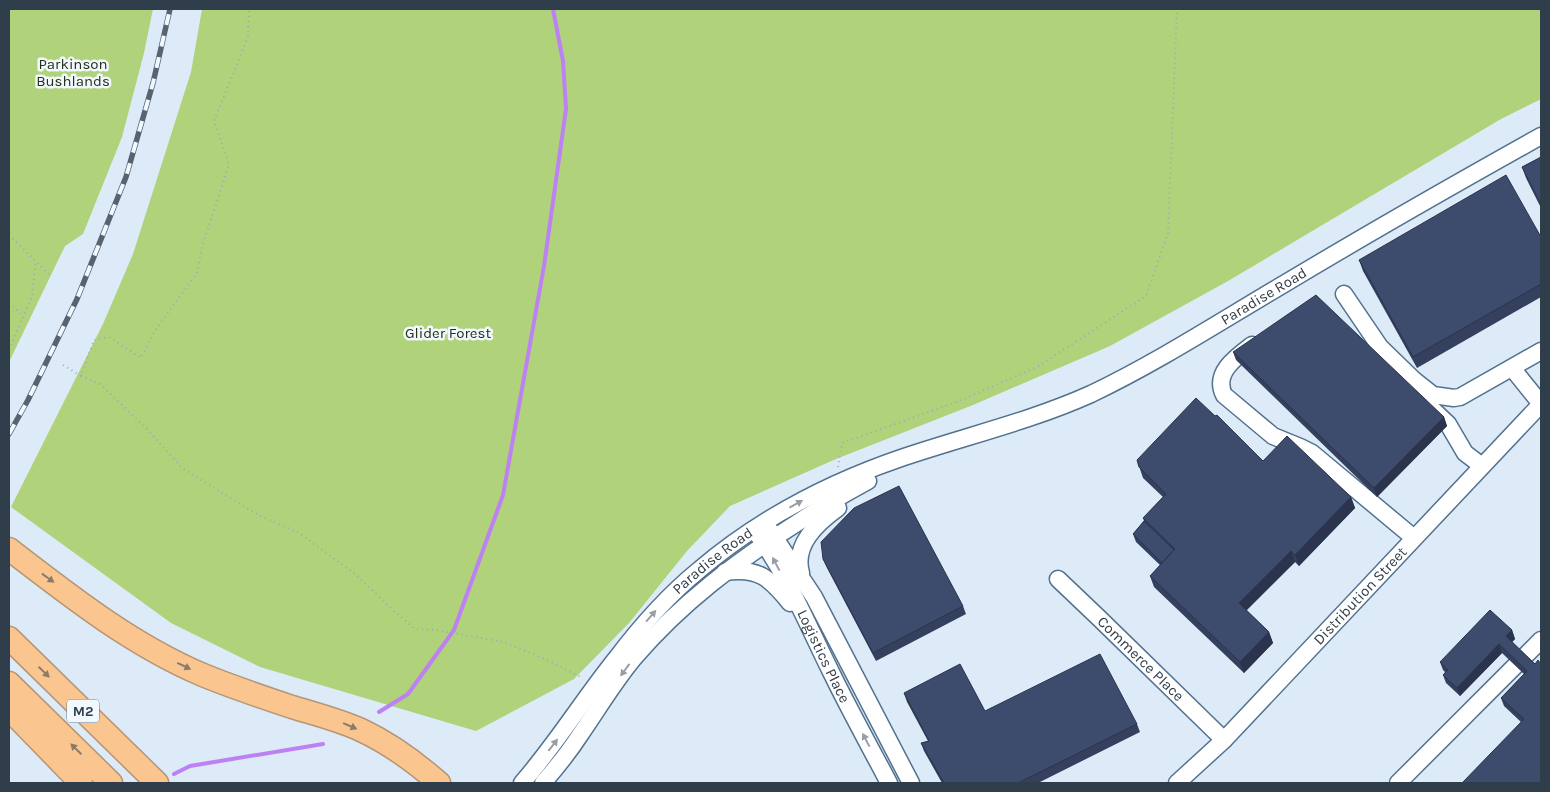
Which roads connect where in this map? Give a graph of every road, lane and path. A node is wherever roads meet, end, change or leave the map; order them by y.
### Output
1 (249, 9) edge
2 (1177, 9) edge
3 (1541, 136) edge
4 (9, 235) edge
5 (36, 262) junction
6 (51, 276) dead end
7 (1344, 294) dead end
8 (9, 303) edge
9 (23, 316) junction
10 (1344, 323) edge
11 (1264, 337) edge
12 (9, 350) edge
13 (1541, 351) edge
14 (63, 365) dead end
15 (1512, 368) junction
16 (81, 376) junction
17 (1541, 404) edge
18 (975, 436) junction
19 (1482, 466) junction
20 (890, 471) junction
21 (835, 485) junction
22 (760, 526) junction
23 (1414, 538) junction
24 (769, 540) junction
25 (9, 549) edge
26 (724, 572) junction
27 (1058, 579) dead end
28 (803, 580) junction
29 (825, 618) junction
30 (9, 638) edge
31 (1541, 640) edge
32 (834, 678) junction
33 (9, 683) edge
34 (596, 685) junction
35 (9, 709) edge
36 (1224, 740) junction
37 (80, 783) edge
38 (111, 783) edge
39 (157, 783) edge
40 (439, 783) edge
41 (522, 783) edge
42 (543, 783) edge
43 (889, 783) edge
44 (904, 783) edge
45 (911, 783) edge
46 (1177, 783) edge
47 (1398, 783) edge

1 - 16 path
2 - 21 path
3 - 18 street, Paradise Road
4 - 5 path
5 - 6 path
5 - 9 path
7 - 15 street
8 - 9 path
9 - 12 path
10 - 19 street
11 - 23 street
13 - 15 street
14 - 16 path
15 - 17 street
16 - 34 path
17 - 19 street, Distribution Street
18 - 20 street, Paradise Road
18 - 21 street, Paradise Road
19 - 23 street, Distribution Street
20 - 24 street, Paradise Road
20 - 28 street
22 -> 21 street, Paradise Road
22 - 24 street, Logistics Place
34 -> 22 street, Paradise Road
23 - 36 street, Distribution Street
24 - 26 street, Paradise Road
24 - 28 street, Logistics Place
32 -> 24 street, Logistics Place
25 -> 40 highway
26 - 32 street, Paradise Road
26 -> 42 street, Paradise Road
27 - 36 street, Commerce Place
28 - 29 street, Logistics Place
29 - 44 street, Logistics Place
29 - 45 street, Logistics Place
30 -> 39 highway, M2
31 - 47 street
43 -> 32 street, Logistics Place
38 -> 33 highway, M2
41 -> 34 street, Paradise Road
35 - 37 highway
36 - 46 street, Distribution Street

